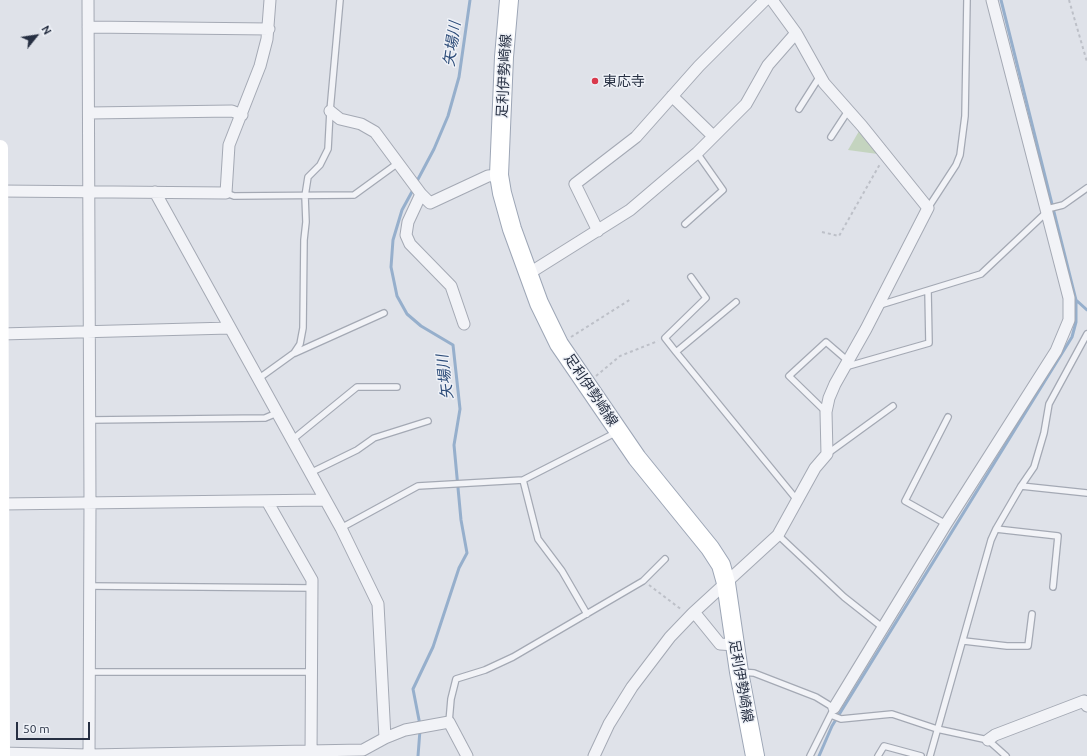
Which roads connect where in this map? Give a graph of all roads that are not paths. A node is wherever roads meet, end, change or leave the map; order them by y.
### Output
1 (88, 0) edge
2 (270, 0) edge
3 (340, 0) edge
4 (509, 0) edge
5 (765, 0) edge
6 (772, 0) edge
7 (967, 0) edge
8 (992, 0) edge
9 (88, 27) junction
10 (268, 29) junction
11 (796, 33) junction
12 (820, 76) junction
13 (672, 96) junction
14 (799, 110) dead end
15 (330, 111) junction
16 (848, 111) junction
17 (89, 113) junction
18 (242, 115) junction
19 (713, 136) junction
20 (831, 137) dead end
21 (0, 148) edge
22 (697, 153) junction
23 (398, 163) junction
24 (499, 175) junction
25 (1087, 188) edge
26 (0, 191) edge
27 (89, 192) junction
28 (156, 192) junction
29 (226, 193) junction
30 (421, 194) junction
31 (305, 196) junction
32 (928, 208) junction
33 (1047, 212) junction
34 (685, 224) dead end
35 (598, 231) junction
36 (528, 274) junction
37 (691, 277) dead end
38 (928, 291) junction
39 (736, 302) dead end
40 (878, 306) junction
41 (384, 313) dead end
42 (464, 324) dead end
43 (230, 328) junction
44 (90, 332) junction
45 (1, 334) edge
46 (1087, 334) edge
47 (676, 352) junction
48 (294, 353) junction
49 (0, 360) edge
50 (846, 364) junction
51 (258, 379) junction
52 (397, 387) dead end
53 (893, 406) dead end
54 (826, 412) junction
55 (277, 413) junction
56 (948, 417) dead end
57 (1, 419) edge
58 (90, 420) junction
59 (428, 421) dead end
60 (619, 431) junction
61 (292, 440) junction
62 (827, 454) junction
63 (310, 473) junction
64 (523, 480) junction
65 (1021, 486) junction
66 (1087, 493) edge
67 (325, 500) junction
68 (798, 500) junction
69 (267, 501) junction
70 (90, 503) junction
71 (1, 504) junction
72 (946, 524) junction
73 (341, 528) junction
74 (996, 529) junction
75 (778, 535) junction
76 (665, 559) dead end
77 (726, 583) junction
78 (90, 586) junction
79 (1053, 587) dead end
80 (312, 588) junction
81 (1, 598) edge
82 (587, 614) junction
83 (692, 614) junction
84 (1032, 614) dead end
85 (882, 627) junction
86 (964, 641) junction
87 (735, 646) junction
88 (1, 672) edge
89 (89, 672) junction
90 (312, 672) junction
91 (739, 672) junction
92 (1087, 706) edge
93 (833, 711) junction
94 (450, 722) junction
95 (938, 729) junction
96 (384, 738) junction
97 (988, 740) junction
98 (363, 753) edge
99 (2, 754) edge
100 (311, 754) edge
101 (89, 755) edge
102 (467, 756) edge
103 (594, 756) edge
104 (755, 756) edge
105 (810, 756) edge
106 (878, 756) edge
107 (921, 756) edge
108 (930, 756) edge
109 (1006, 756) edge

1 - 9 street
2 - 10 street
3 - 15 lane
4 - 24 main road, 足利伊勢崎線
5 - 13 street
6 - 11 street
7 - 32 lane
8 - 33 street
9 - 10 street
9 - 17 street
10 - 18 street
11 - 12 street
11 - 19 street
12 - 14 lane
12 - 16 street
13 - 19 street
13 - 35 street
15 - 23 street
15 - 31 lane
16 - 20 lane
16 - 32 street
17 - 18 street
17 - 27 street
18 - 29 street
19 - 22 street
21 - 26 street
22 - 34 lane
22 - 35 street
23 - 30 street
23 - 31 lane
24 - 30 street
24 - 36 main road, 足利伊勢崎線
25 - 33 lane
26 - 27 street
26 - 45 street
27 - 28 street
27 - 44 street
28 - 29 street
28 - 43 street
29 - 31 lane
30 - 42 street
31 - 48 lane
32 - 40 street
33 - 38 lane
33 - 72 street
35 - 36 street
36 - 60 main road, 足利伊勢崎線
37 - 47 lane
38 - 40 lane
38 - 50 lane
39 - 47 lane
40 - 50 street
41 - 48 lane
43 - 44 street
43 - 51 street
44 - 45 street
44 - 58 street
45 - 49 street
46 - 65 lane
47 - 68 lane
48 - 51 lane
49 - 57 street
50 - 54 street
50 - 54 lane
51 - 55 street
52 - 61 lane
53 - 62 lane
54 - 62 street
55 - 58 lane
55 - 61 street
56 - 72 lane
57 - 71 street
58 - 70 street
59 - 63 lane
60 - 64 lane
60 - 77 main road, 足利伊勢崎線
61 - 63 street
62 - 68 street
63 - 67 street
64 - 73 lane
64 - 82 lane
65 - 66 lane
65 - 74 lane
67 - 69 street
67 - 73 street
68 - 75 street
69 - 70 street
69 - 80 street
70 - 71 street
70 - 78 street
71 - 81 street
72 - 85 street
73 - 96 street
74 - 79 lane
74 - 86 lane
75 - 77 street
75 - 85 lane
76 - 82 lane
77 - 83 street
77 - 87 main road, 足利伊勢崎線
78 - 80 lane
78 - 89 street
80 - 90 street
81 - 88 street
82 - 94 lane
83 - 87 street
83 - 103 street
84 - 86 lane
85 - 93 street
86 - 95 lane
87 - 91 main road, 足利伊勢崎線
88 - 99 street
89 - 90 lane
89 - 101 street
90 - 100 street
91 - 93 lane
91 - 104 main road, 足利伊勢崎線
92 - 97 street
93 - 95 lane
93 - 105 lane
94 - 96 street
94 - 102 street
95 - 97 lane
95 - 108 lane
96 - 98 street
97 - 109 lane
98 - 100 street
99 - 101 street
100 - 101 street
106 - 107 lane

